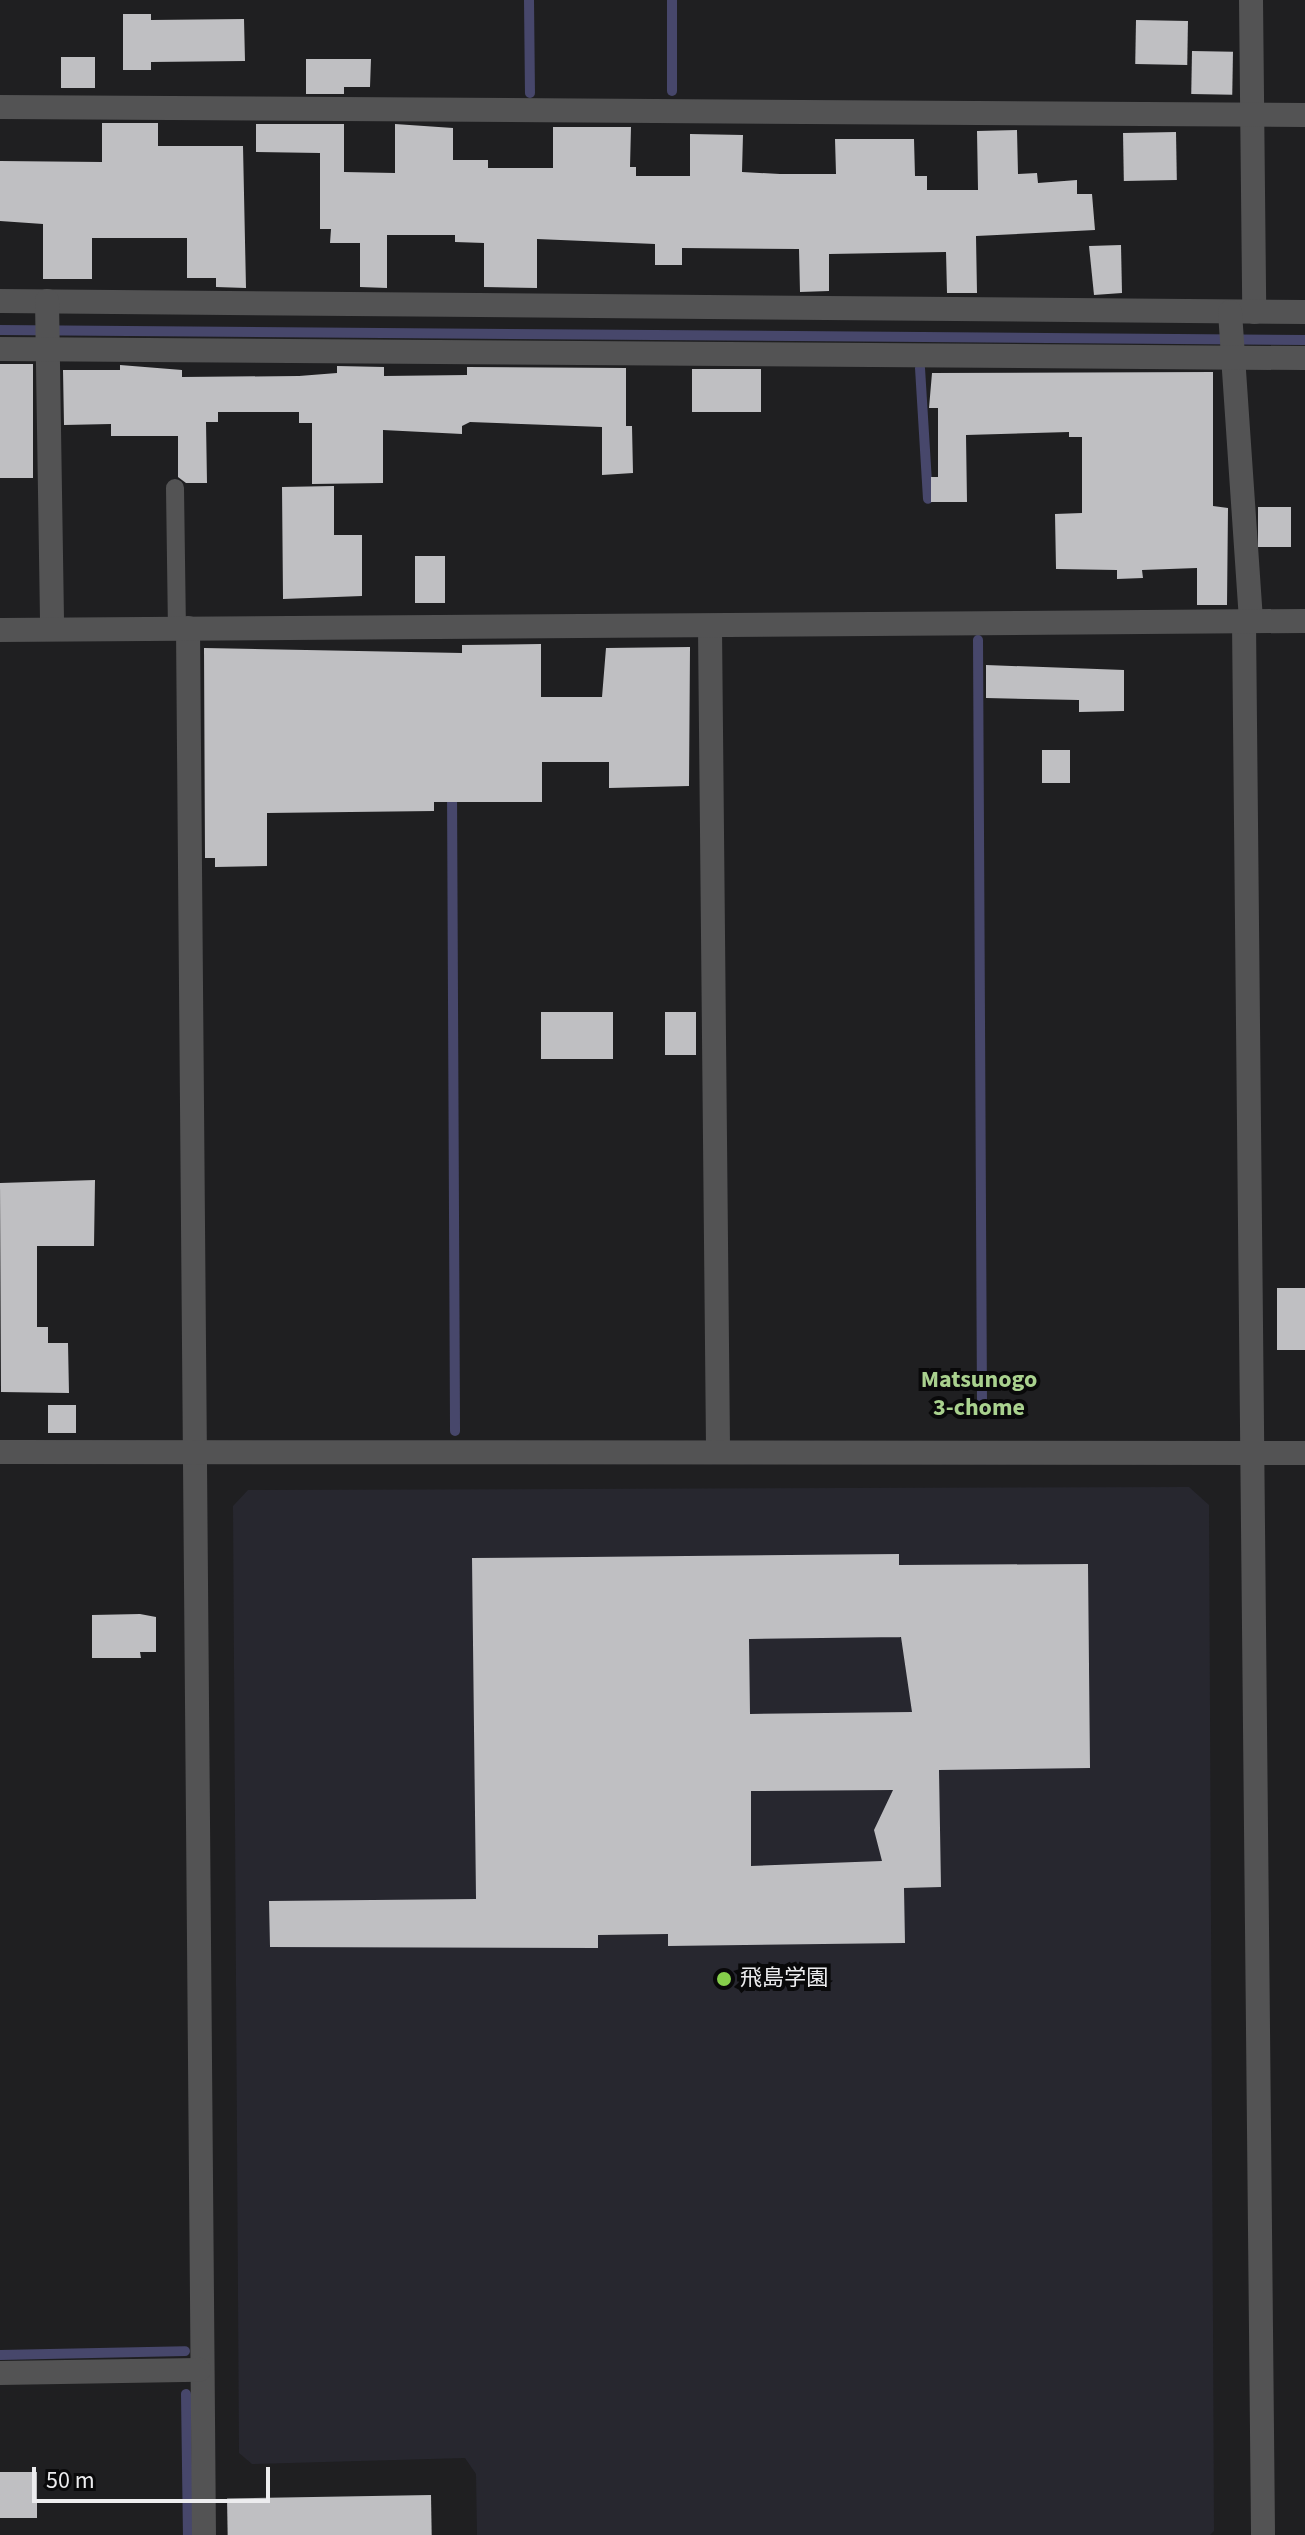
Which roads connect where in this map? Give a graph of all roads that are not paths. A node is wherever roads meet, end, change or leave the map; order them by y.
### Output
1 (1251, 0) edge
2 (0, 107) edge
3 (1252, 114) junction
4 (1305, 115) edge
5 (0, 301) edge
6 (1305, 312) edge
7 (1238, 316) junction
8 (48, 327) junction
9 (0, 349) edge
10 (1233, 354) junction
11 (1305, 358) edge
12 (175, 488) dead end
13 (1305, 621) edge
14 (1248, 622) junction
15 (182, 628) junction
16 (710, 628) junction
17 (52, 629) junction
18 (0, 630) edge
19 (718, 1450) junction
20 (195, 1451) junction
21 (0, 1452) edge
22 (1252, 1453) junction
23 (1305, 1453) edge
24 (199, 2370) junction
25 (0, 2373) edge
26 (204, 2535) edge
27 (1263, 2535) edge

1 - 3 street
2 - 3 street
3 - 4 street
3 - 7 street
5 - 8 street
6 - 7 street
7 - 8 street
7 - 10 street
8 - 9 street
8 - 10 street
8 - 17 street
10 - 11 street
10 - 14 street
12 - 15 lane
13 - 14 street
14 - 16 street
14 - 22 street
15 - 16 street
15 - 17 street
15 - 20 street
16 - 19 street
17 - 18 street
19 - 20 street
19 - 22 street
20 - 21 street
20 - 24 street
22 - 23 street
22 - 27 street
24 - 25 street
24 - 26 street

